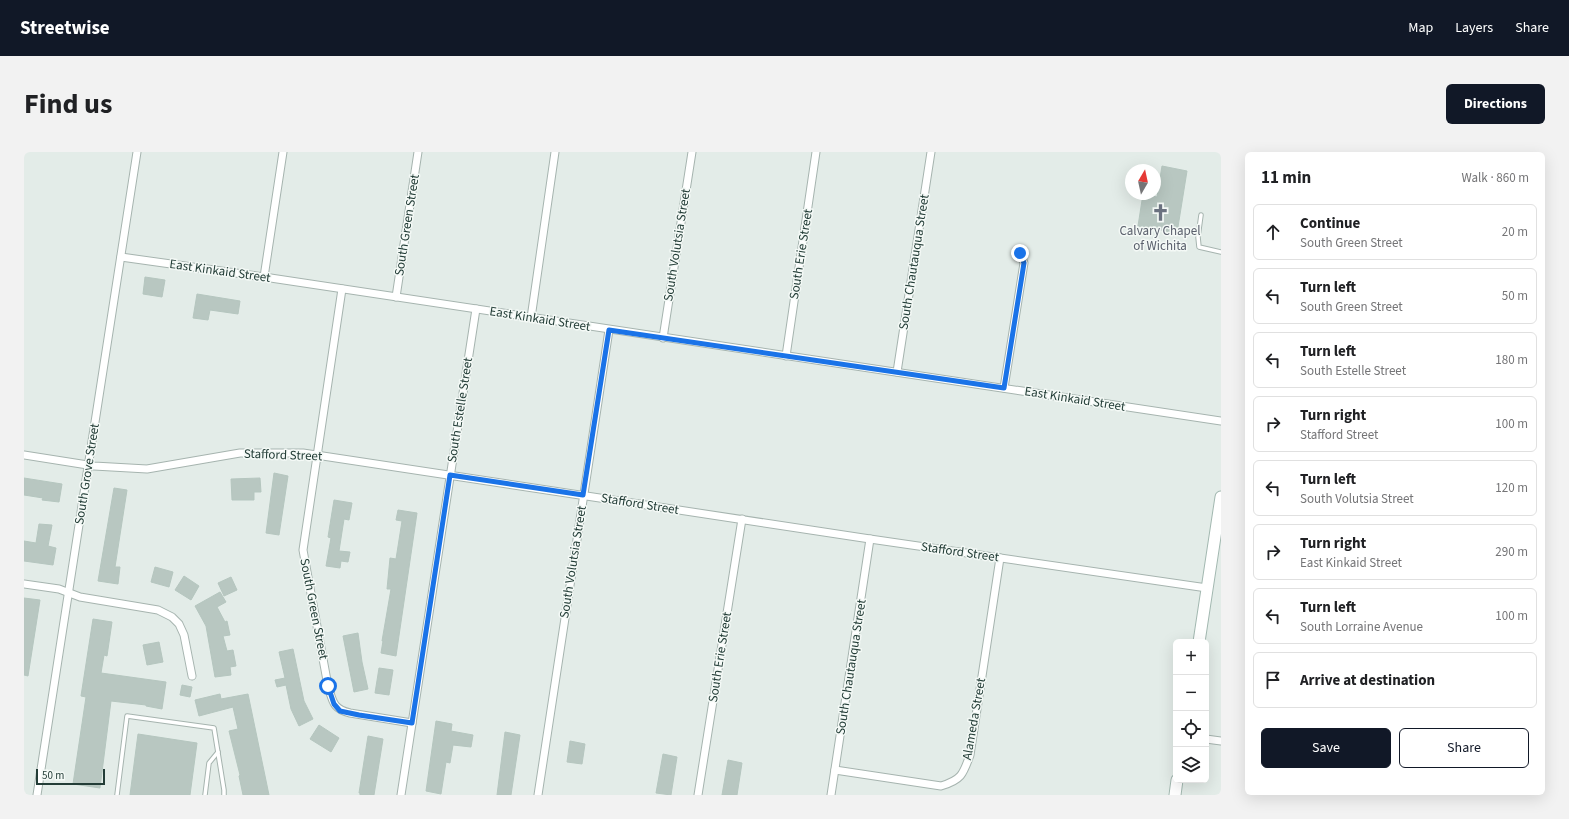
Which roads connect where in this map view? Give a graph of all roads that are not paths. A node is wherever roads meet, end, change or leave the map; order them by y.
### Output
1 (137, 152) edge
2 (283, 152) edge
3 (418, 152) edge
4 (555, 152) edge
5 (692, 152) edge
6 (816, 152) edge
7 (930, 152) edge
8 (1200, 215) dead end
9 (1221, 252) edge
10 (1020, 253) dead end
11 (121, 257) junction
12 (264, 277) junction
13 (342, 289) junction
14 (396, 297) junction
15 (476, 309) junction
16 (531, 318) junction
17 (609, 330) junction
18 (663, 338) junction
19 (786, 356) junction
20 (897, 372) junction
21 (1004, 388) junction
22 (1221, 421) edge
23 (24, 455) edge
24 (316, 455) junction
25 (88, 465) junction
26 (450, 475) junction
27 (583, 495) junction
28 (1221, 497) edge
29 (742, 519) junction
30 (1218, 532) edge
31 (870, 539) junction
32 (1000, 558) junction
33 (24, 584) edge
34 (1207, 588) junction
35 (69, 593) junction
36 (1199, 639) edge
37 (192, 676) dead end
38 (412, 723) junction
39 (1209, 739) edge
40 (1221, 741) edge
41 (218, 752) junction
42 (835, 770) junction
43 (1177, 783) edge
44 (37, 795) edge
45 (117, 795) edge
46 (205, 795) edge
47 (224, 795) edge
48 (401, 795) edge
49 (538, 795) edge
50 (698, 795) edge
51 (831, 795) edge
52 (1175, 795) edge

1 - 11 street, South Grove Street
2 - 12 street
3 - 14 street, South Green Street
4 - 16 street
5 - 18 street, South Volutsia Street
6 - 19 street, South Erie Street
7 - 20 street, South Chautauqua Street
8 - 9 lane
10 - 21 street
11 - 12 street, East Kinkaid Street
11 - 25 street, South Grove Street
12 - 13 street, East Kinkaid Street
13 - 14 street, East Kinkaid Street
13 - 24 street, South Green Street
14 - 15 street, East Kinkaid Street
15 - 16 street, East Kinkaid Street
15 - 26 street, South Estelle Street
16 - 17 street, East Kinkaid Street
17 - 18 street, East Kinkaid Street
17 - 27 street, South Volutsia Street
18 - 19 street, East Kinkaid Street
19 - 20 street, East Kinkaid Street
20 - 21 street, East Kinkaid Street
21 - 22 street, East Kinkaid Street
23 - 25 street, Stafford Street
24 - 25 street, Stafford Street
24 - 26 street, Stafford Street
24 - 38 street, South Green Street
25 - 35 street, South Grove Street
26 - 27 street, Stafford Street
26 - 38 street, South Estelle Street
27 - 29 street, Stafford Street
27 - 49 street, South Volutsia Street
28 - 30 main road
29 - 31 street, Stafford Street
29 - 50 street, South Erie Street
30 - 34 main road
31 - 32 street, Stafford Street
31 - 42 street, South Chautauqua Street
32 - 34 street, Stafford Street
32 - 42 street, Alameda Street
33 - 35 street
34 - 36 main road
35 - 37 street
35 - 44 street, South Grove Street
38 - 48 street, South Estelle Street
39 - 40 street
41 - 45 lane
41 - 46 lane
41 - 47 lane
42 - 51 street, South Chautauqua Street
43 - 52 main road

